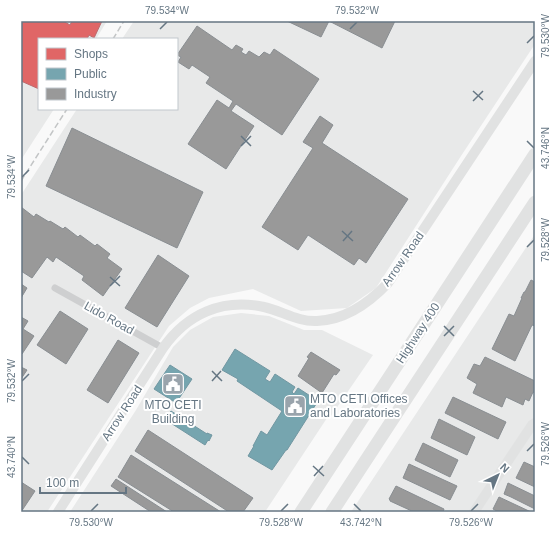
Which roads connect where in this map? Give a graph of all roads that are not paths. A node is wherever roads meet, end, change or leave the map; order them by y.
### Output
1 (535, 61) edge
2 (535, 154) edge
3 (535, 202) edge
4 (55, 288) dead end
5 (163, 348) junction
6 (535, 423) edge
7 (58, 512) edge
8 (301, 512) edge
9 (332, 512) edge
10 (474, 512) edge

1 - 5 street, Arrow Road
2 - 8 highway, Highway 400
3 - 9 highway
4 - 5 street, Lido Road
5 - 7 street, Arrow Road
6 - 10 street

